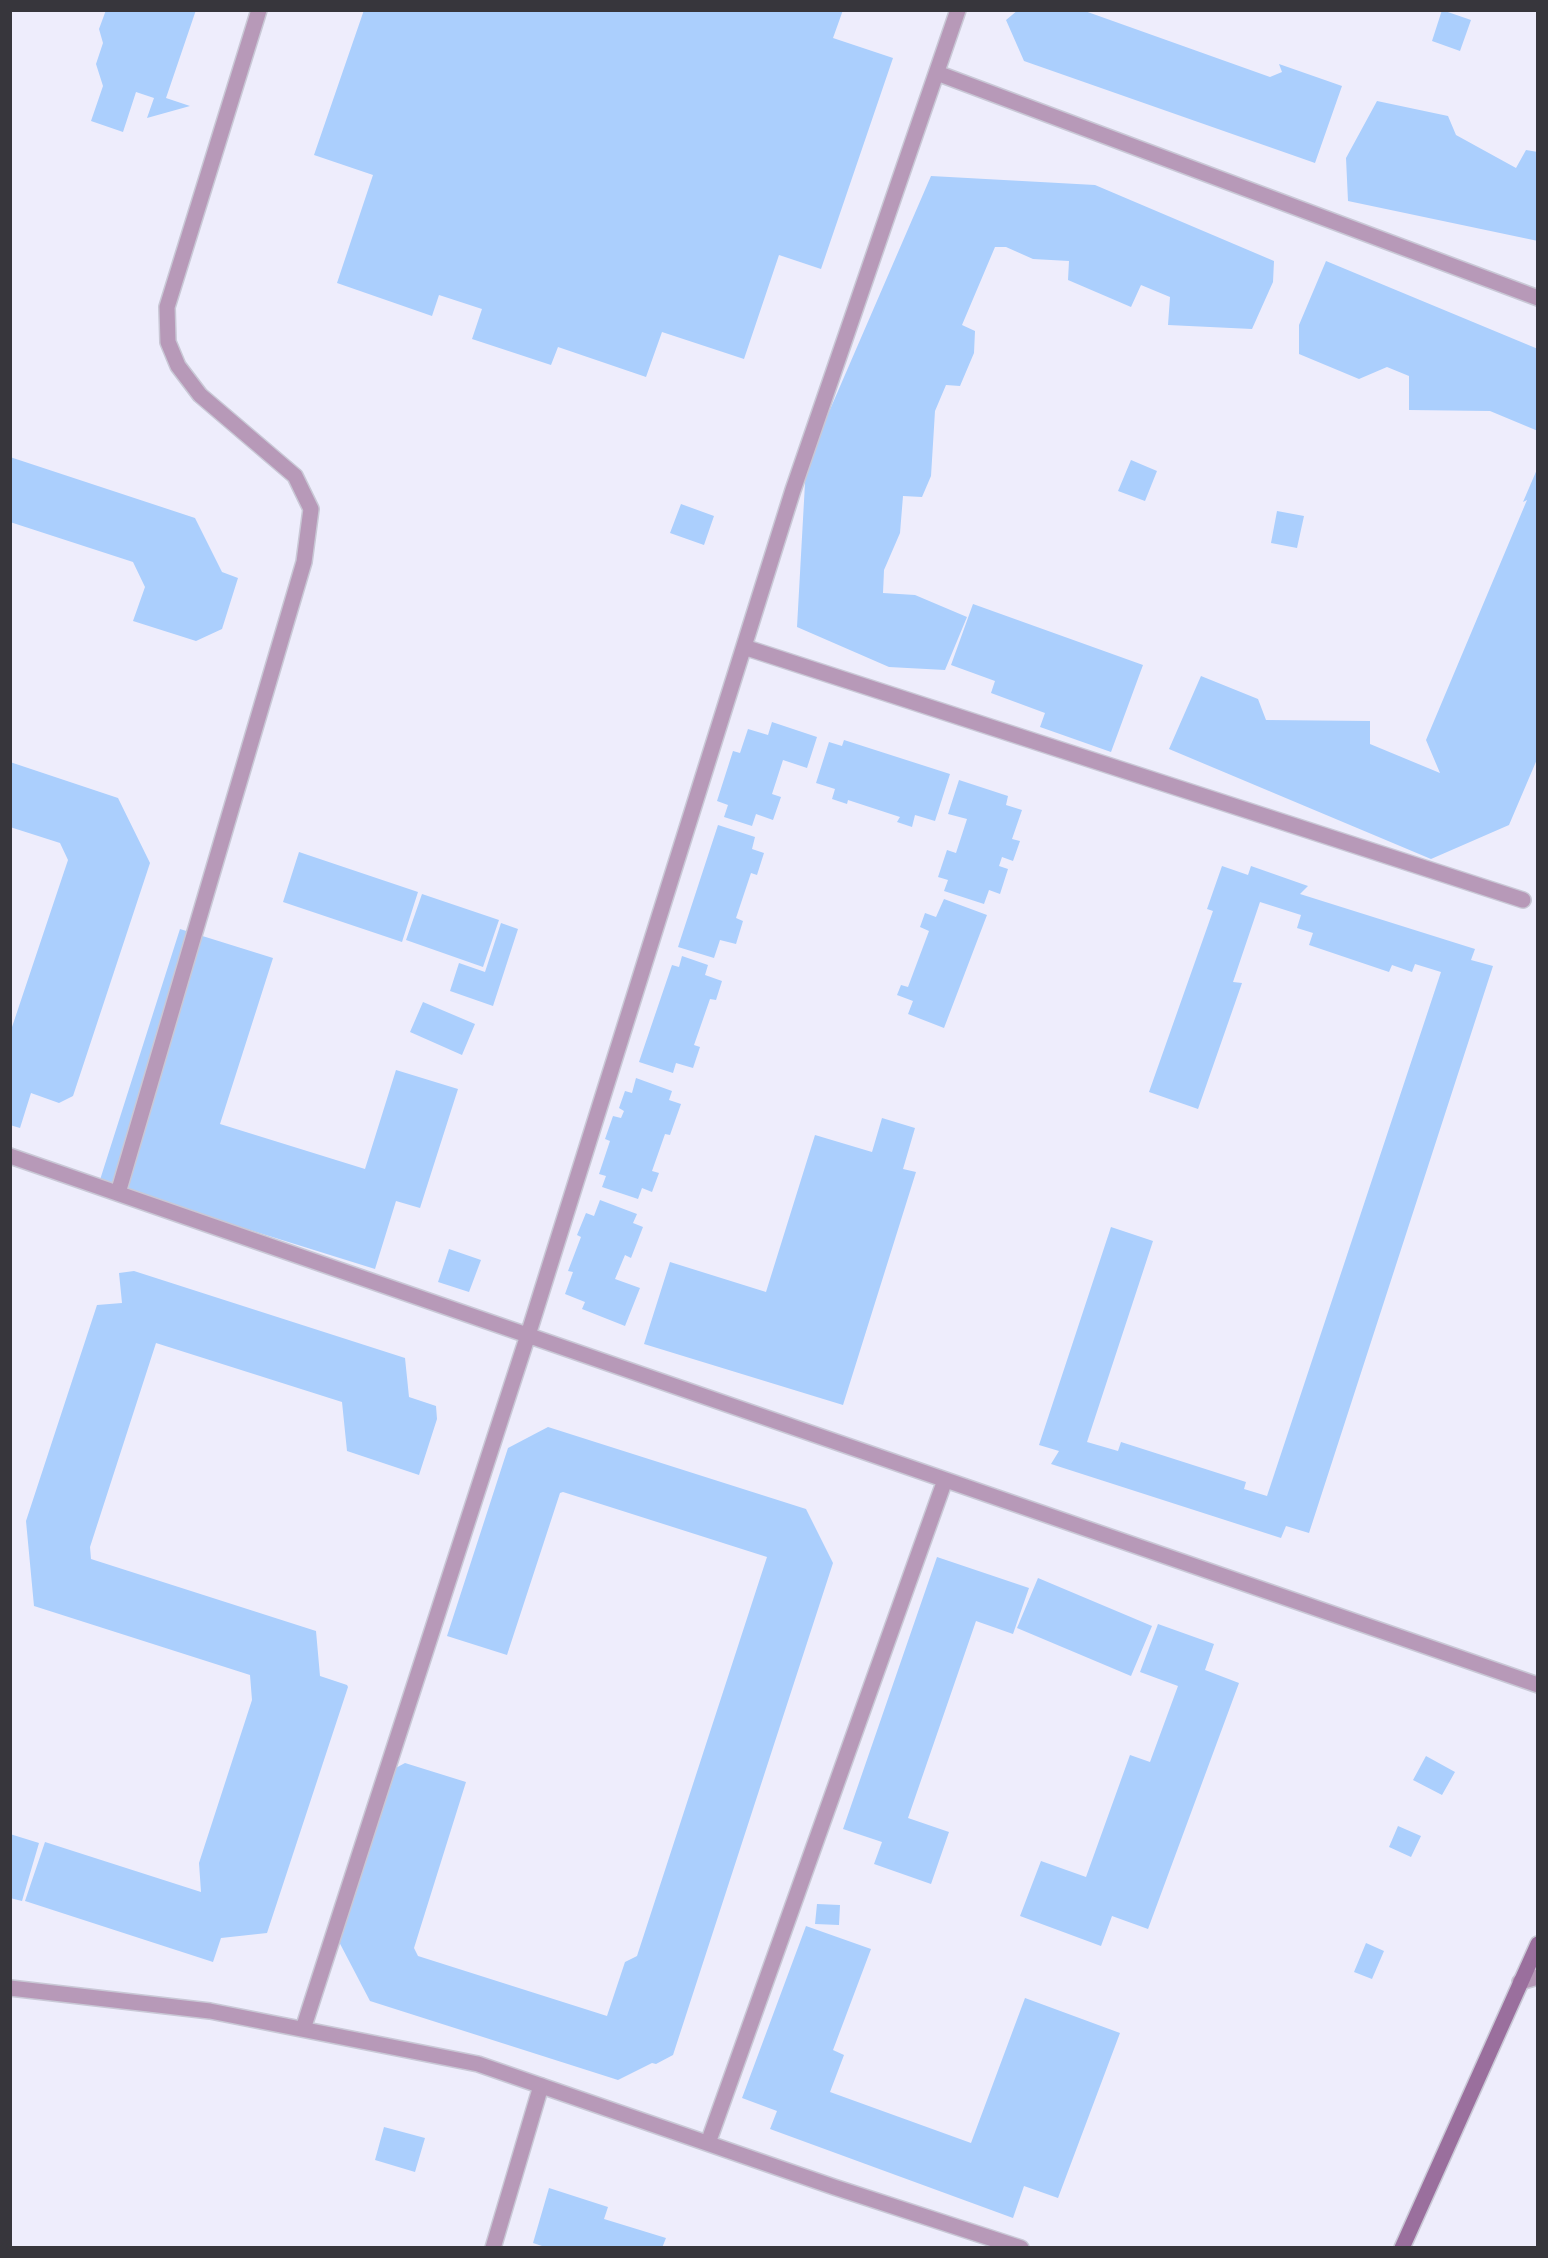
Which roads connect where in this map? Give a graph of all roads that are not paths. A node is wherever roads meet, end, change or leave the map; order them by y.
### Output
1 (260, 10) edge
2 (958, 10) edge
3 (937, 73) junction
4 (1538, 298) edge
5 (744, 647) junction
6 (1523, 900) dead end
7 (10, 1156) edge
8 (118, 1193) junction
9 (528, 1335) junction
10 (945, 1480) junction
11 (1538, 1685) edge
12 (1538, 1944) edge
13 (1538, 1977) edge
14 (1520, 1982) junction
15 (10, 1988) edge
16 (303, 2029) junction
17 (541, 2086) junction
18 (708, 2144) junction
19 (493, 2247) edge
20 (1021, 2247) edge
21 (1402, 2247) edge

1 - 8 street
2 - 3 street
3 - 4 street
3 - 5 street
5 - 6 street
5 - 9 street
7 - 8 street
8 - 9 street
9 - 10 street
9 - 16 street
10 - 11 street
10 - 18 street
12 - 14 main road
13 - 14 street
14 - 21 main road
15 - 16 street
16 - 17 street
17 - 18 street
17 - 19 street
18 - 20 street

